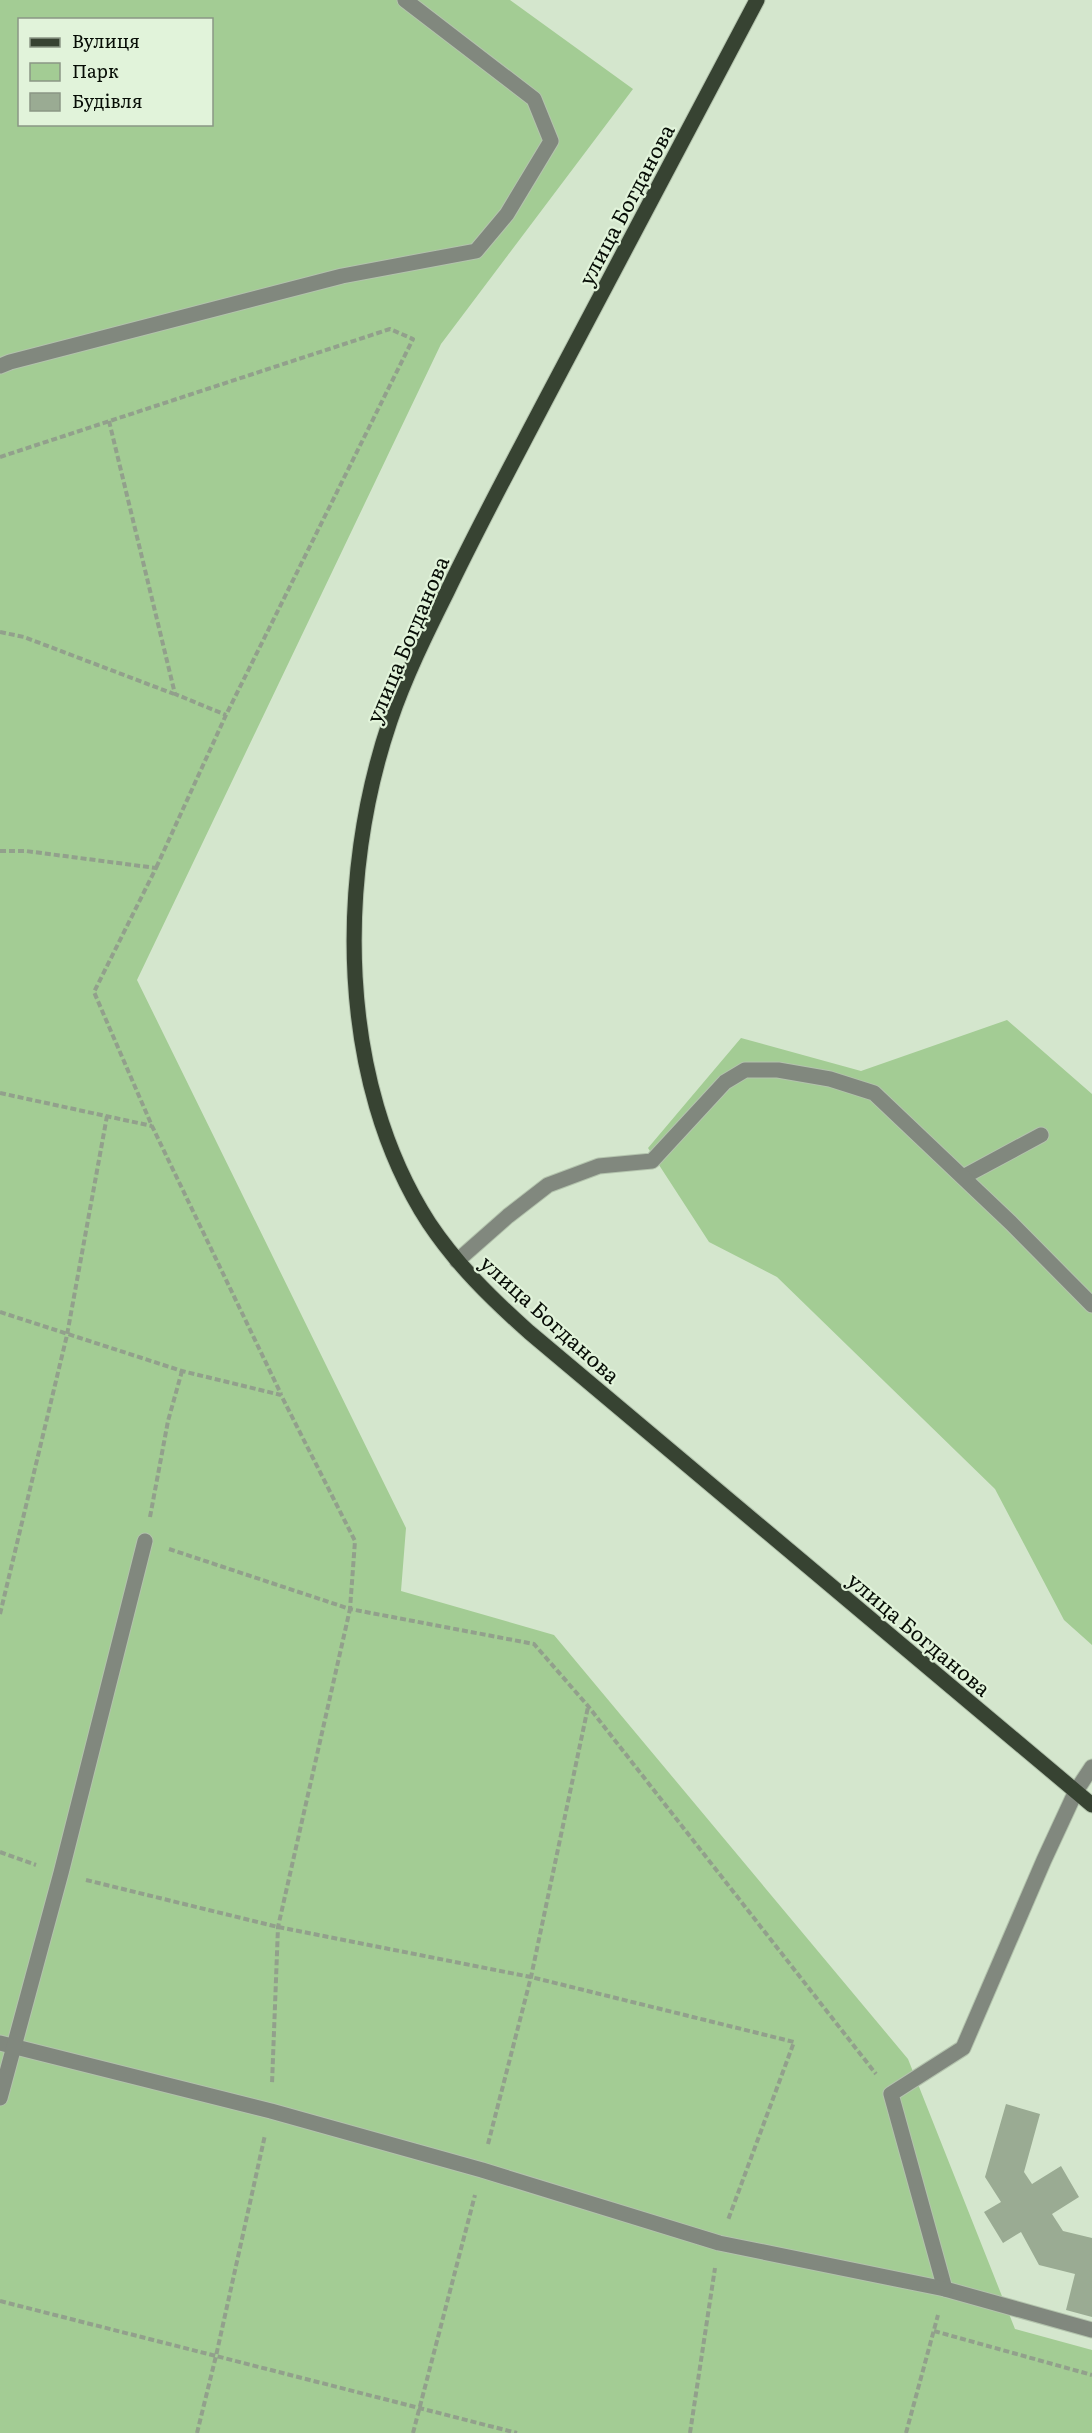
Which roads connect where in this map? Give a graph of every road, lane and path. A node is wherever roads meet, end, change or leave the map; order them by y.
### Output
1 (405, 0) edge
2 (757, 0) edge
3 (0, 366) edge
4 (109, 421) junction
5 (0, 457) edge
6 (0, 632) edge
7 (175, 694) junction
8 (226, 715) junction
9 (0, 850) edge
10 (156, 868) junction
11 (0, 1093) edge
12 (107, 1116) junction
13 (152, 1126) junction
14 (1041, 1135) dead end
15 (963, 1177) junction
16 (457, 1261) junction
17 (1092, 1305) edge
18 (0, 1312) edge
19 (67, 1335) junction
20 (182, 1371) junction
21 (281, 1395) junction
22 (145, 1541) junction
23 (350, 1609) junction
24 (0, 1614) edge
25 (588, 1706) junction
26 (1092, 1767) edge
27 (1076, 1791) junction
28 (1092, 1804) edge
29 (0, 1852) edge
30 (61, 1873) junction
31 (278, 1927) junction
32 (531, 1977) junction
33 (7, 2044) edge
34 (891, 2094) junction
35 (0, 2098) edge
36 (271, 2111) junction
37 (482, 2170) junction
38 (719, 2243) junction
39 (945, 2289) junction
40 (0, 2301) edge
41 (1092, 2330) edge
42 (934, 2331) junction
43 (216, 2356) junction
44 (1092, 2375) edge
45 (419, 2409) junction
46 (197, 2433) edge
47 (413, 2433) edge
48 (517, 2433) edge
49 (690, 2433) edge
50 (906, 2433) edge

1 - 3 lane
2 - 16 main road, улица Богданова
4 - 5 path
4 - 7 path
4 - 8 path
6 - 7 path
7 - 8 path
8 - 10 path
9 - 10 path
10 - 13 path
11 - 12 path
12 - 13 path
12 - 19 path
13 - 21 path
14 - 15 lane
15 - 16 lane
15 - 17 lane
16 - 27 main road, улица Богданова
18 - 19 path
19 - 20 path
19 - 24 path
20 - 21 path
20 - 22 path
21 - 23 path
22 - 23 path
22 - 30 lane
23 - 25 path
23 - 31 path
25 - 32 path
25 - 34 path
26 - 27 lane
27 - 28 main road, улица Богданова
27 - 34 lane
29 - 30 path
30 - 31 path
30 - 33 lane
31 - 32 path
31 - 36 path
32 - 37 path
32 - 38 path
33 - 35 lane
33 - 36 lane
34 - 39 lane
36 - 37 lane
36 - 43 path
37 - 38 lane
37 - 45 path
38 - 39 lane
38 - 49 path
39 - 41 lane
39 - 42 path
40 - 43 path
42 - 44 path
42 - 50 path
43 - 45 path
43 - 46 path
45 - 47 path
45 - 48 path

